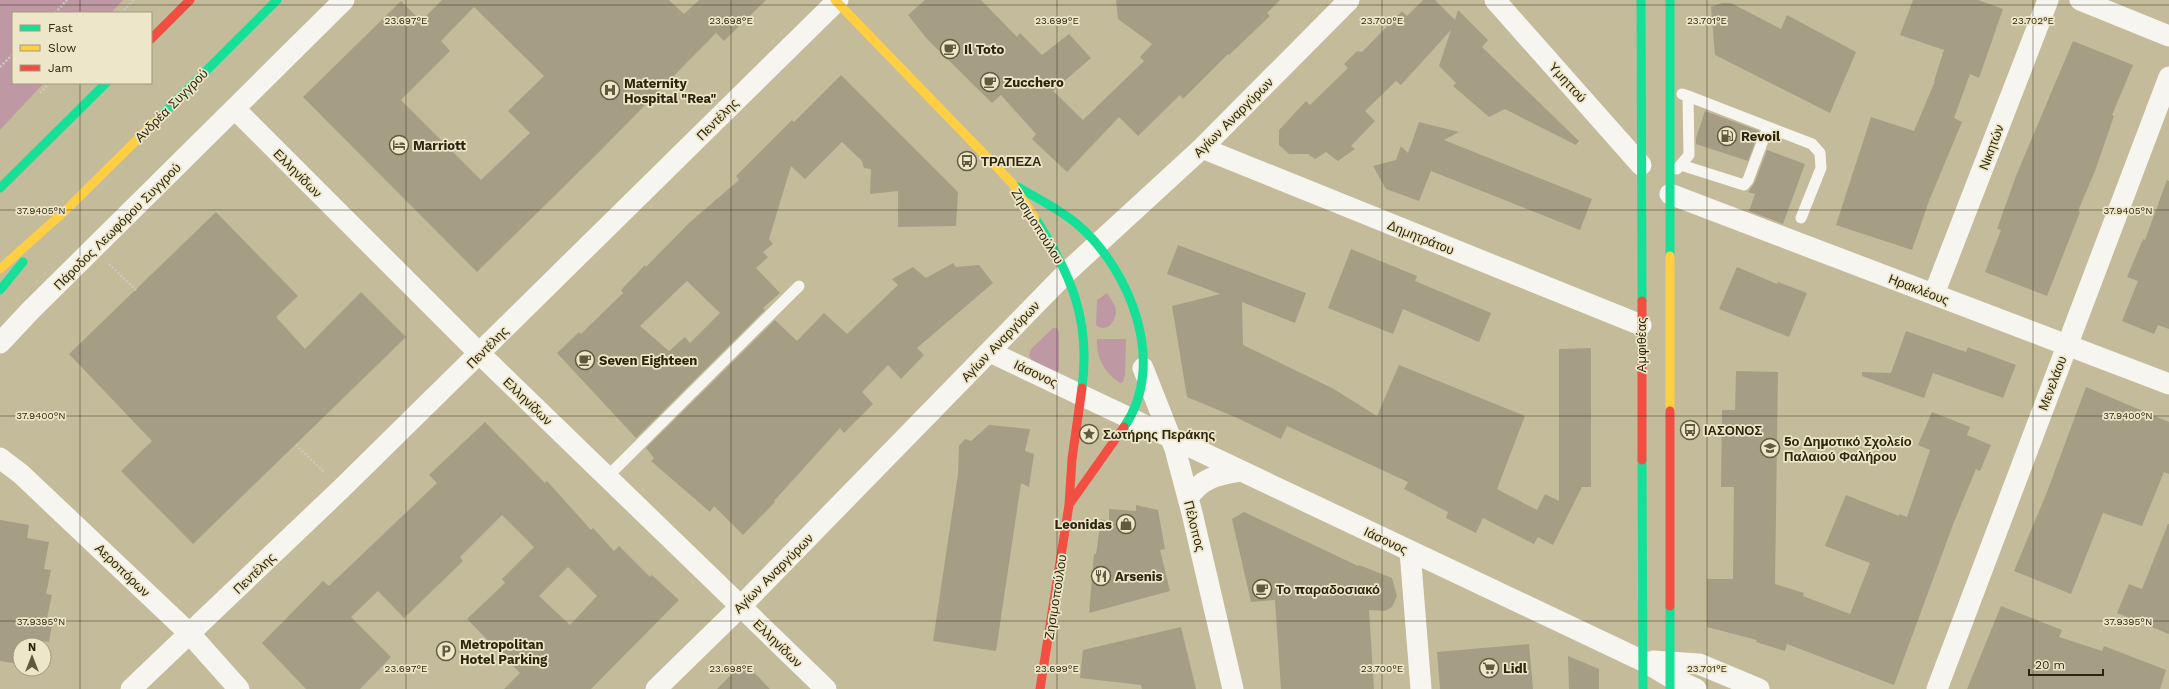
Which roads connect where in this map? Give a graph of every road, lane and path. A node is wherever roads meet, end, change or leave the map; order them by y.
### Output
1 (68, 0) edge
2 (134, 0) edge
3 (190, 0) edge
4 (277, 0) edge
5 (344, 0) edge
6 (837, 0) edge
7 (1350, 0) edge
8 (1495, 0) edge
9 (1641, 0) edge
10 (1670, 0) edge
11 (2048, 0) edge
12 (2080, 0) edge
13 (56, 12) edge
14 (122, 12) edge
15 (2169, 36) edge
16 (152, 38) edge
17 (12, 55) edge
18 (0, 67) edge
19 (2169, 77) edge
20 (49, 84) edge
21 (105, 84) edge
22 (1670, 90) junction
23 (40, 93) dead end
24 (1688, 96) junction
25 (235, 109) junction
26 (1768, 127) junction
27 (1202, 148) junction
28 (1641, 165) junction
29 (1681, 165) junction
30 (1012, 183) junction
31 (1670, 184) junction
32 (2, 185) edge
33 (66, 210) junction
34 (1801, 218) dead end
35 (1096, 245) junction
36 (94, 248) junction
37 (0, 269) edge
38 (1067, 272) junction
39 (799, 286) dead end
40 (0, 290) edge
41 (136, 290) dead end
42 (1934, 294) junction
43 (1641, 326) junction
44 (0, 343) edge
45 (2067, 345) junction
46 (990, 352) junction
47 (480, 354) junction
48 (1143, 368) junction
49 (2169, 384) edge
50 (1082, 395) junction
51 (1130, 418) junction
52 (1170, 437) junction
53 (296, 445) dead end
54 (0, 458) edge
55 (317, 465) dead end
56 (1241, 471) junction
57 (608, 477) junction
58 (1188, 498) junction
59 (1069, 505) junction
60 (1410, 551) junction
61 (740, 607) junction
62 (190, 634) junction
63 (1643, 661) junction
64 (1670, 676) edge
65 (131, 689) edge
66 (239, 689) edge
67 (656, 689) edge
68 (826, 689) edge
69 (1040, 689) edge
70 (1233, 689) edge
71 (1421, 689) edge
72 (1643, 689) edge
73 (1696, 689) edge
74 (1759, 689) edge
75 (1937, 689) edge

1 - 13 path
2 - 14 path
3 - 16 main road
4 - 33 main road, Ανδρέα Συγγρού
5 - 25 street
6 - 30 main road, Ζησιμοπούλου
6 - 47 street, Πεντέλης
7 - 27 street, Αγίων Αναργύρων
8 - 28 street, Υμηττού
9 - 28 main road, Αμφιθέας
10 - 22 main road
11 - 42 street, Νικητών
12 - 15 street
17 - 18 path
19 - 45 street, Μενελάου
20 - 23 path
21 - 32 main road
22 - 24 lane
22 - 31 main road
24 - 26 lane
24 - 29 lane
25 - 36 street, Πάροδος Λεωφόρου Συγγρού
25 - 47 street, Ελληνίδων
26 - 29 lane
26 - 34 lane
27 - 35 street, Αγίων Αναργύρων
27 - 43 street, Δημητράτου
28 - 43 main road, Αμφιθέας
29 - 31 lane
30 - 35 main road, Ζησιμοπούλου
30 - 38 main road, Ζησιμοπούλου
31 - 42 street, Ηρακλέους
31 - 64 main road
33 - 37 main road
33 - 40 main road
35 - 38 street, Αγίων Αναργύρων
35 - 48 main road, Ζησιμοπούλου
36 - 41 path
36 - 44 street, Πάροδος Λεωφόρου Συγγρού
38 - 46 street, Αγίων Αναργύρων
38 - 50 main road, Ζησιμοπούλου
39 - 57 lane
42 - 45 street, Ηρακλέους
43 - 63 main road, Αμφιθέας
45 - 49 street, Ηρακλέους
45 - 75 street, Μενελάου
46 - 50 street, Ιάσονος
46 - 61 street, Αγίων Αναργύρων
47 - 57 street, Ελληνίδων
47 - 62 street, Πεντέλης
48 - 51 main road, Ζησιμοπούλου
48 - 52 street, Πέλοπος
50 - 51 street, Ιάσονος
50 - 59 main road, Ζησιμοπούλου
51 - 52 street, Ιάσονος
51 - 59 main road, Ζησιμοπούλου
52 - 56 street, Ιάσονος
52 - 58 street, Πέλοπος
53 - 55 path
54 - 62 street, Αεροπόρων
56 - 58 street
56 - 60 street, Ιάσονος
57 - 61 street, Ελληνίδων
58 - 70 street, Πέλοπος
59 - 69 main road, Ζησιμοπούλου
60 - 63 street, Ιάσονος
60 - 71 street
61 - 67 street, Αγίων Αναργύρων
61 - 68 street, Ελληνίδων
62 - 65 street, Πεντέλης
62 - 66 street, Αεροπόρων
63 - 64 street, Ιάσονος
63 - 72 main road, Αμφιθέας
64 - 73 street, Ιάσονος
64 - 74 street, Ιάσονος

